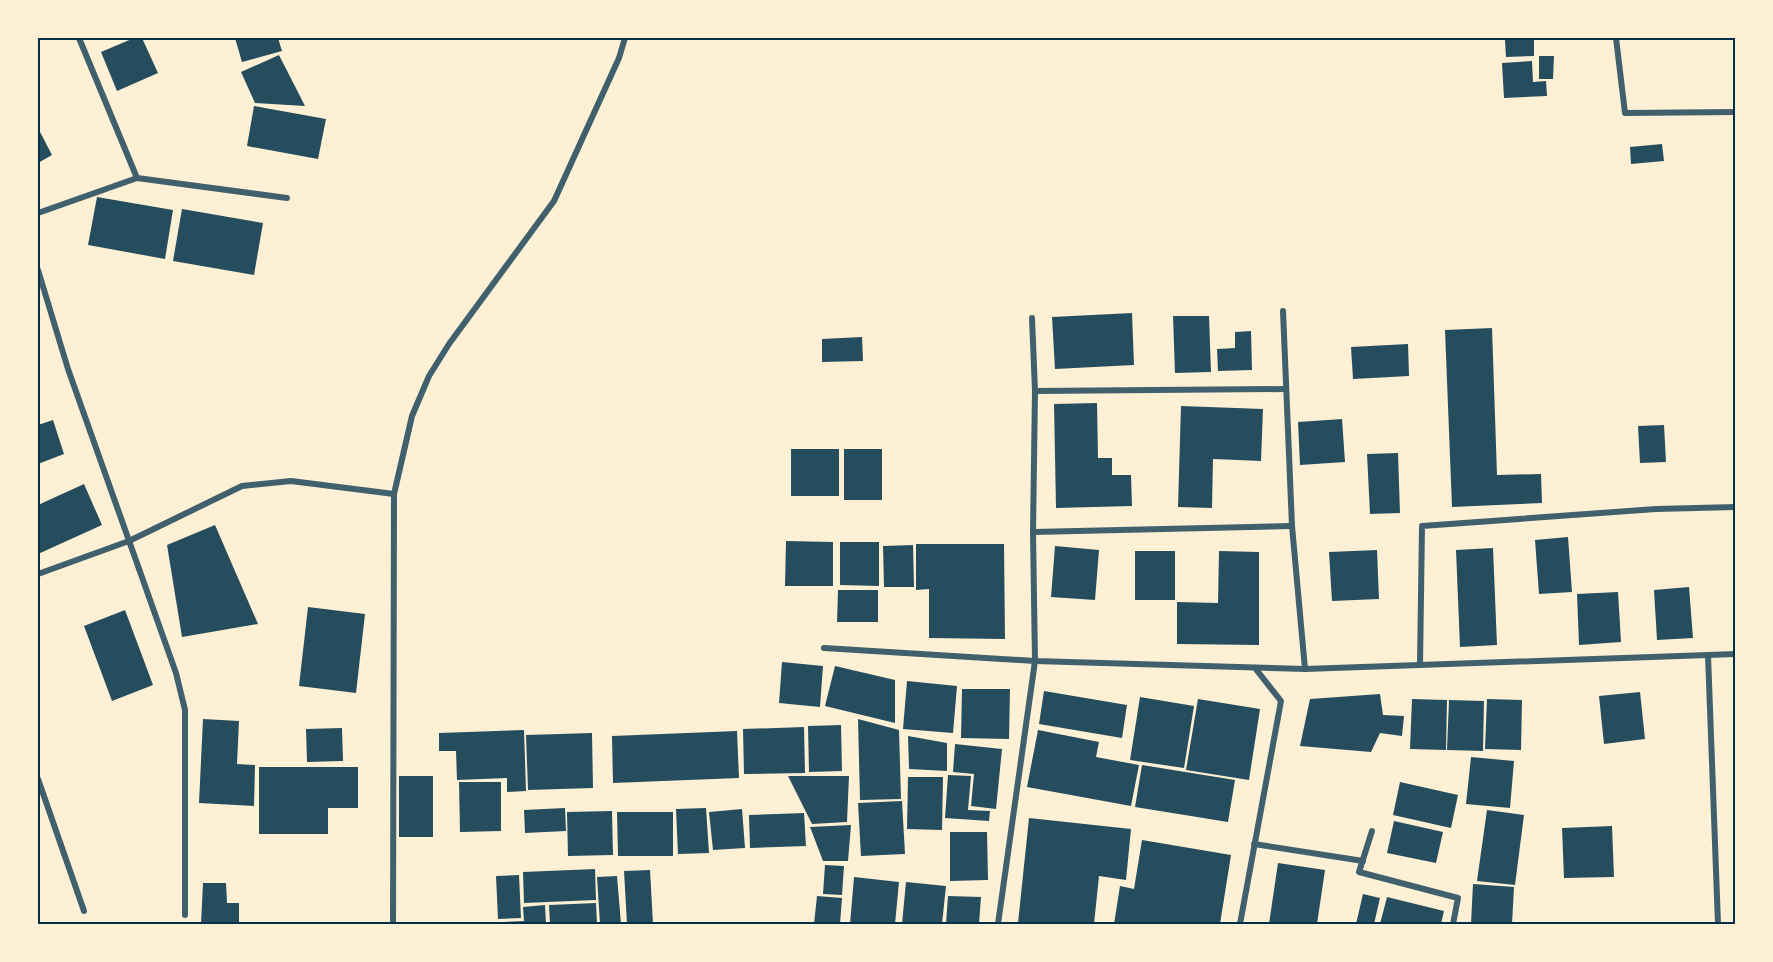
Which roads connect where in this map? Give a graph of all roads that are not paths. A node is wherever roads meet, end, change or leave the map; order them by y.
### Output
1 (79, 38) edge
2 (625, 38) edge
3 (1616, 38) edge
4 (1736, 112) edge
5 (137, 178) junction
6 (287, 198) dead end
7 (38, 213) edge
8 (38, 270) edge
9 (1283, 311) dead end
10 (1032, 318) dead end
11 (1286, 389) junction
12 (1035, 391) junction
13 (394, 494) junction
14 (1736, 507) edge
15 (1292, 526) junction
16 (1033, 532) junction
17 (129, 541) junction
18 (38, 574) edge
19 (824, 648) dead end
20 (1736, 654) edge
21 (1708, 655) junction
22 (1035, 661) junction
23 (1420, 665) junction
24 (1255, 668) junction
25 (1305, 669) junction
26 (38, 779) edge
27 (1372, 831) dead end
28 (1254, 844) junction
29 (1363, 861) junction
30 (84, 911) dead end
31 (185, 915) dead end
32 (393, 924) edge
33 (998, 924) edge
34 (1240, 924) edge
35 (1453, 924) edge
36 (1718, 924) edge

1 - 5 street
2 - 13 street
3 - 4 street
5 - 6 street
5 - 7 street
8 - 17 street
9 - 11 street
10 - 12 street
11 - 12 street
11 - 15 street
12 - 16 street
13 - 17 street
13 - 32 street
14 - 23 street
15 - 16 street
15 - 25 street
16 - 22 street
17 - 18 street
17 - 31 street
19 - 22 street
20 - 21 street
21 - 23 street
21 - 36 street
22 - 24 street
22 - 33 street
23 - 25 street
24 - 25 street
24 - 28 street
26 - 30 street
27 - 29 street
28 - 29 street
28 - 34 street
29 - 35 street

